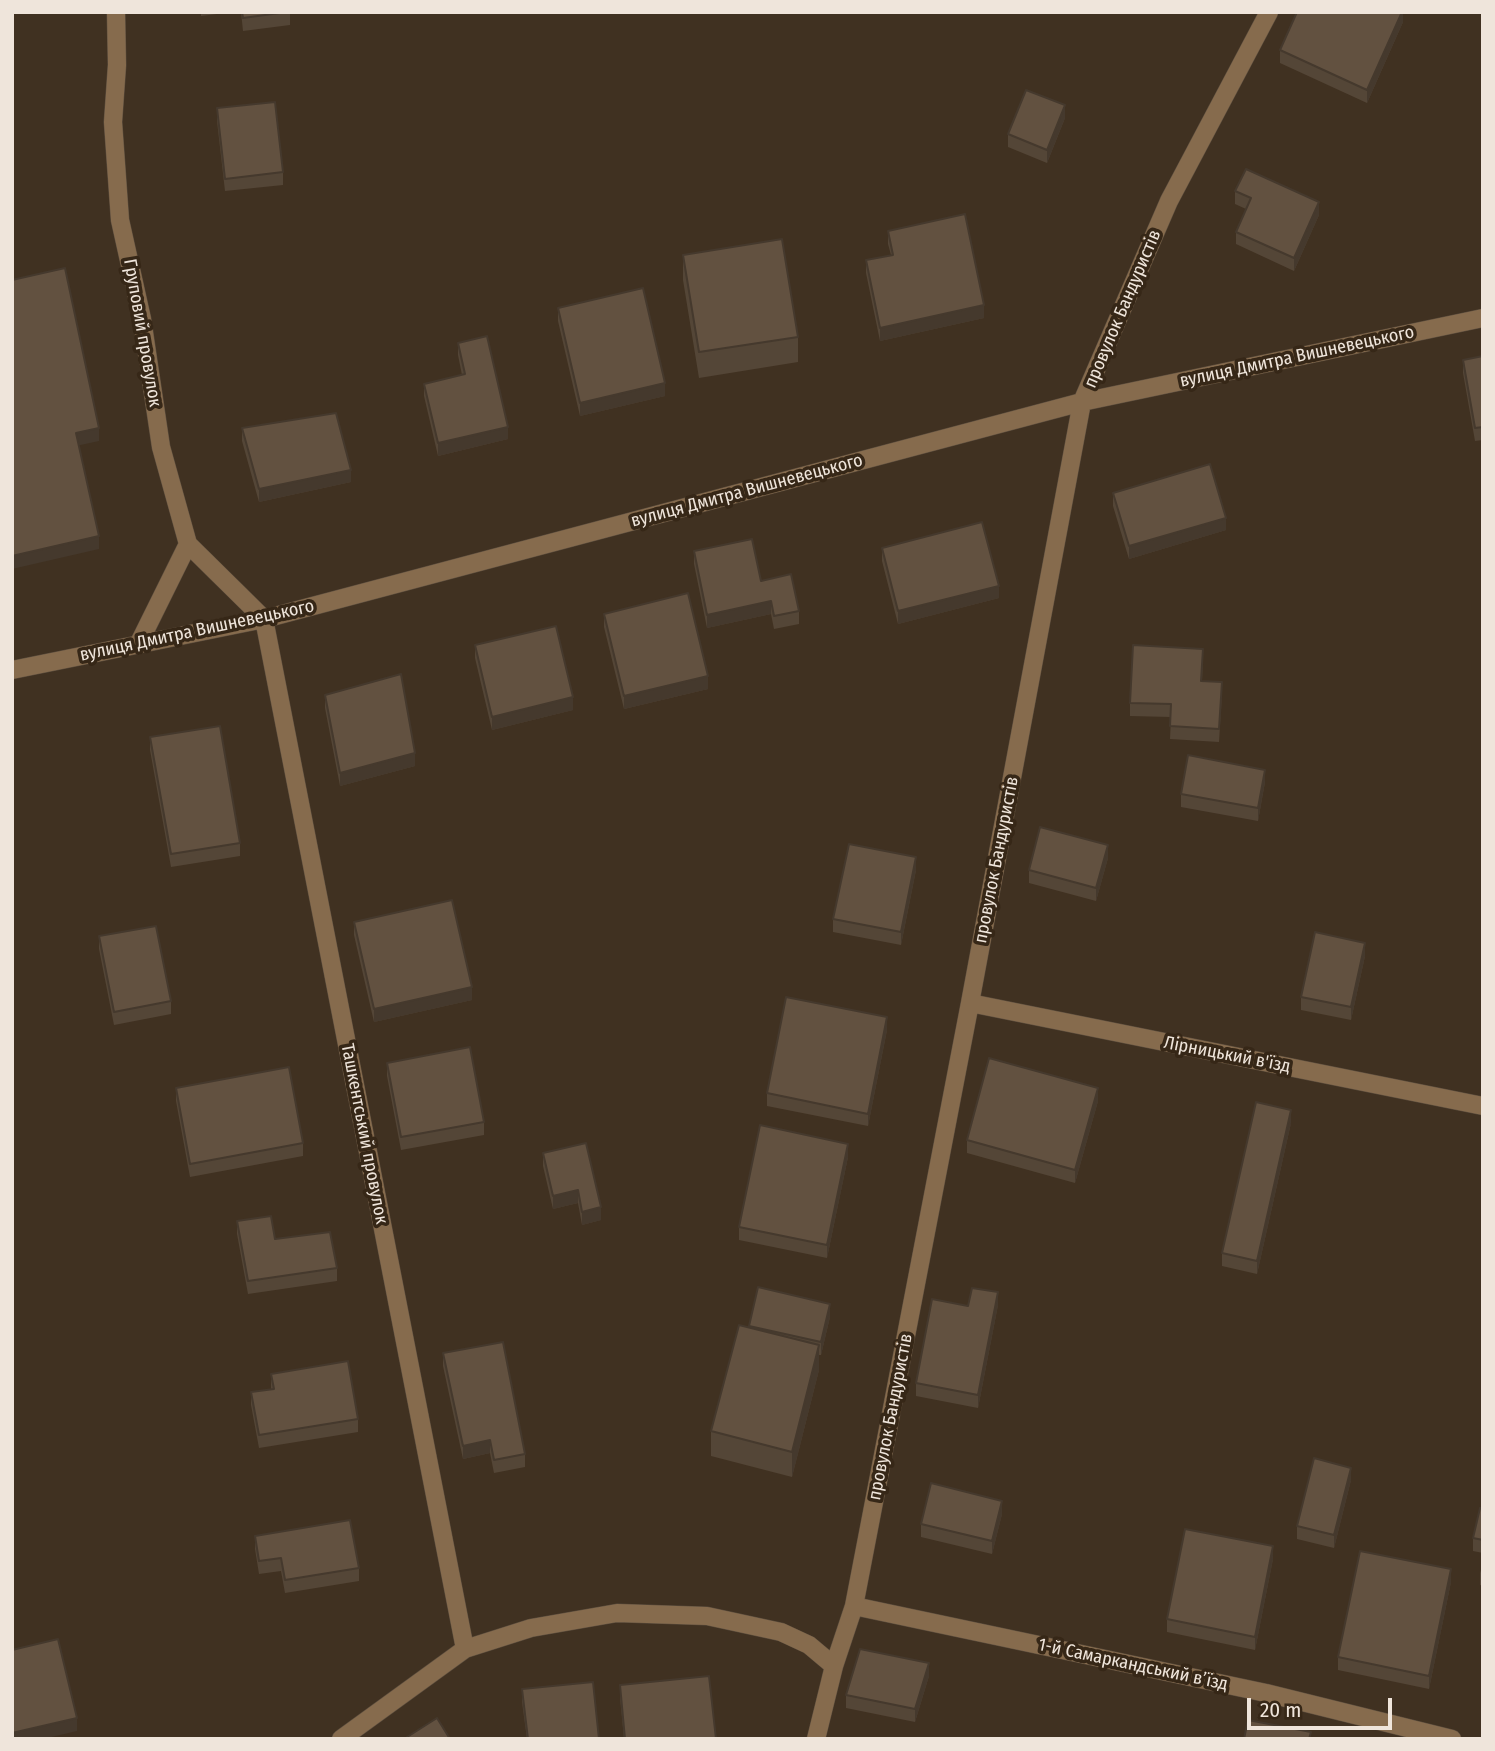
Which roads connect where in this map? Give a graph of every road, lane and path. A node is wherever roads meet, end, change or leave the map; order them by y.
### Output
1 (116, 12) edge
2 (1269, 12) edge
3 (1483, 318) edge
4 (1082, 402) junction
5 (188, 544) junction
6 (264, 620) junction
7 (138, 645) junction
8 (12, 670) edge
9 (971, 1003) junction
10 (1483, 1106) edge
11 (854, 1606) junction
12 (465, 1648) junction
13 (834, 1667) junction
14 (341, 1739) edge
15 (816, 1739) edge
16 (1452, 1739) edge

1 - 5 street, Груповий провулок
2 - 4 street, провулок Бандуристів
3 - 4 street, вулиця Дмитра Вишневецького
4 - 6 street, вулиця Дмитра Вишневецького
4 - 9 street, провулок Бандуристів
5 - 6 street, Груповий провулок
5 - 7 street
6 - 7 street, вулиця Дмитра Вишневецького
6 - 12 street, Ташкентський провулок
7 - 8 street, вулиця Дмитра Вишневецького
9 - 10 street, Лірницький в'їзд
9 - 11 street, провулок Бандуристів
11 - 13 street, провулок Бандуристів
11 - 16 street, 1-й Самаркандський в’їзд
12 - 13 street
12 - 14 street
13 - 15 street, провулок Бандуристів

